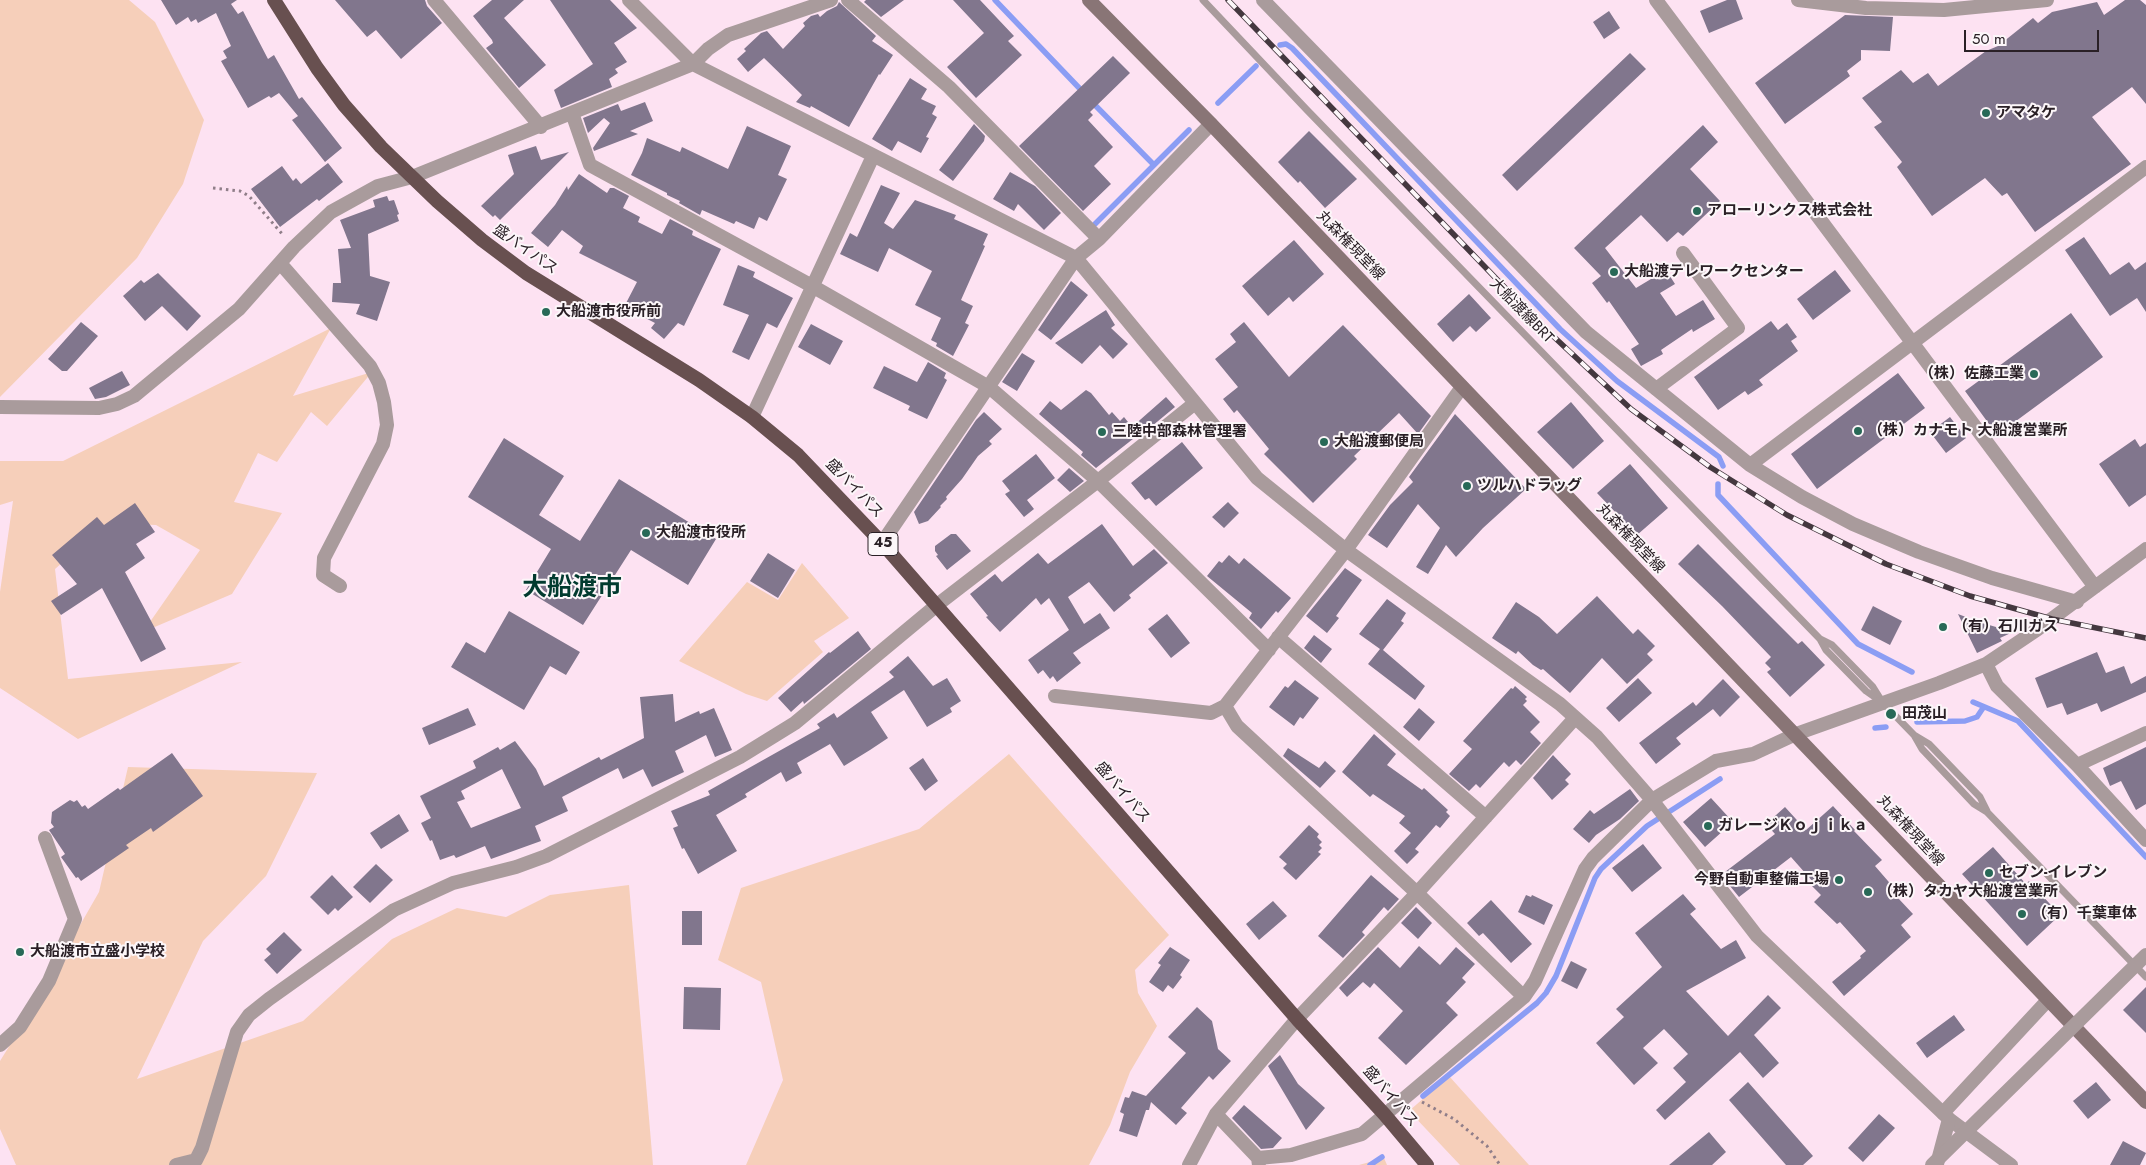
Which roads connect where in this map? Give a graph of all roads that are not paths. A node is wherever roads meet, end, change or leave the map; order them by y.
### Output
1 (274, 0) edge
2 (434, 0) edge
3 (630, 0) edge
4 (831, 0) edge
5 (848, 0) edge
6 (1089, 0) edge
7 (1203, 0) edge
8 (1262, 0) edge
9 (1656, 0) edge
10 (1798, 0) edge
11 (2047, 0) edge
12 (693, 64) junction
13 (572, 113) junction
14 (1211, 124) junction
15 (540, 127) junction
16 (873, 156) junction
17 (2146, 167) edge
18 (412, 177) junction
19 (1099, 239) junction
20 (1683, 253) dead end
21 (1076, 258) junction
22 (280, 263) junction
23 (812, 286) junction
24 (1911, 342) junction
25 (989, 387) junction
26 (1462, 387) junction
27 (1656, 389) junction
28 (1195, 403) junction
29 (0, 407) edge
30 (752, 417) junction
31 (1750, 465) junction
32 (1098, 481) junction
33 (882, 542) junction
34 (2146, 549) edge
35 (1346, 550) junction
36 (340, 586) dead end
37 (2096, 587) junction
38 (2076, 602) junction
39 (937, 605) junction
40 (1278, 637) junction
41 (1269, 650) junction
42 (1986, 664) junction
43 (1055, 696) dead end
44 (1884, 704) junction
45 (1226, 706) junction
46 (1575, 718) junction
47 (2146, 733) edge
48 (1796, 734) junction
49 (2077, 765) junction
50 (1659, 810) junction
51 (1486, 817) junction
52 (45, 838) dead end
53 (2146, 840) edge
54 (1417, 893) junction
55 (2146, 956) edge
56 (2146, 977) edge
57 (1524, 996) junction
58 (2048, 1000) junction
59 (1297, 1019) junction
60 (0, 1045) edge
61 (2146, 1102) edge
62 (1216, 1114) junction
63 (1385, 1115) junction
64 (1946, 1116) junction
65 (1259, 1161) edge
66 (193, 1163) edge
67 (176, 1165) edge
68 (1189, 1165) edge
69 (1427, 1165) edge
70 (1932, 1165) edge
71 (1936, 1165) edge
72 (2011, 1165) edge

1 - 18 highway, 盛バイパス / 45
2 - 15 street
3 - 12 street
4 - 12 street
5 - 19 street
6 - 14 main road, 丸森権現堂線
7 - 44 lane, 大船渡線BRT
8 - 27 street
9 - 24 street
10 - 11 street
12 - 13 street
12 - 16 street
13 - 15 street
13 - 23 street
14 - 19 street
14 - 26 main road, 丸森権現堂線
15 - 18 street
16 - 21 street
16 - 23 street
17 - 24 street
18 - 22 street
18 - 30 highway, 盛バイパス / 45
19 - 21 street
20 - 27 street
21 - 25 street
21 - 28 street
22 - 29 street
22 - 36 street
23 - 25 street
23 - 30 street
24 - 31 street
24 - 37 street
25 - 32 street
25 - 33 street
26 - 35 street
26 - 48 main road, 丸森権現堂線
27 - 31 street
28 - 32 street
28 - 35 street
30 - 33 highway, 盛バイパス / 45
31 - 38 street
32 - 39 street
32 - 41 street
33 - 39 highway, 盛バイパス / 45
34 - 37 street
35 - 40 street
35 - 46 street
37 - 38 street
38 - 42 street
39 - 59 highway, 盛バイパス / 45
39 - 66 street
40 - 41 street
40 - 51 street
41 - 45 street
42 - 44 street
42 - 49 street
43 - 45 street
44 - 48 street
44 - 56 lane, 大船渡線BRT
45 - 54 street
46 - 50 street
46 - 51 street
47 - 49 street
48 - 50 street
48 - 58 main road, 丸森権現堂線
49 - 53 street
50 - 57 street
50 - 64 street
51 - 54 street
52 - 60 street
54 - 57 street
54 - 59 street
55 - 70 street, bridge
57 - 63 street
58 - 61 main road, 丸森権現堂線
58 - 64 street
59 - 62 street
59 - 63 highway, 盛バイパス / 45
62 - 65 street
62 - 68 street
63 - 65 street
63 - 69 highway, 盛バイパス / 45
64 - 71 street
64 - 72 street
66 - 67 street

